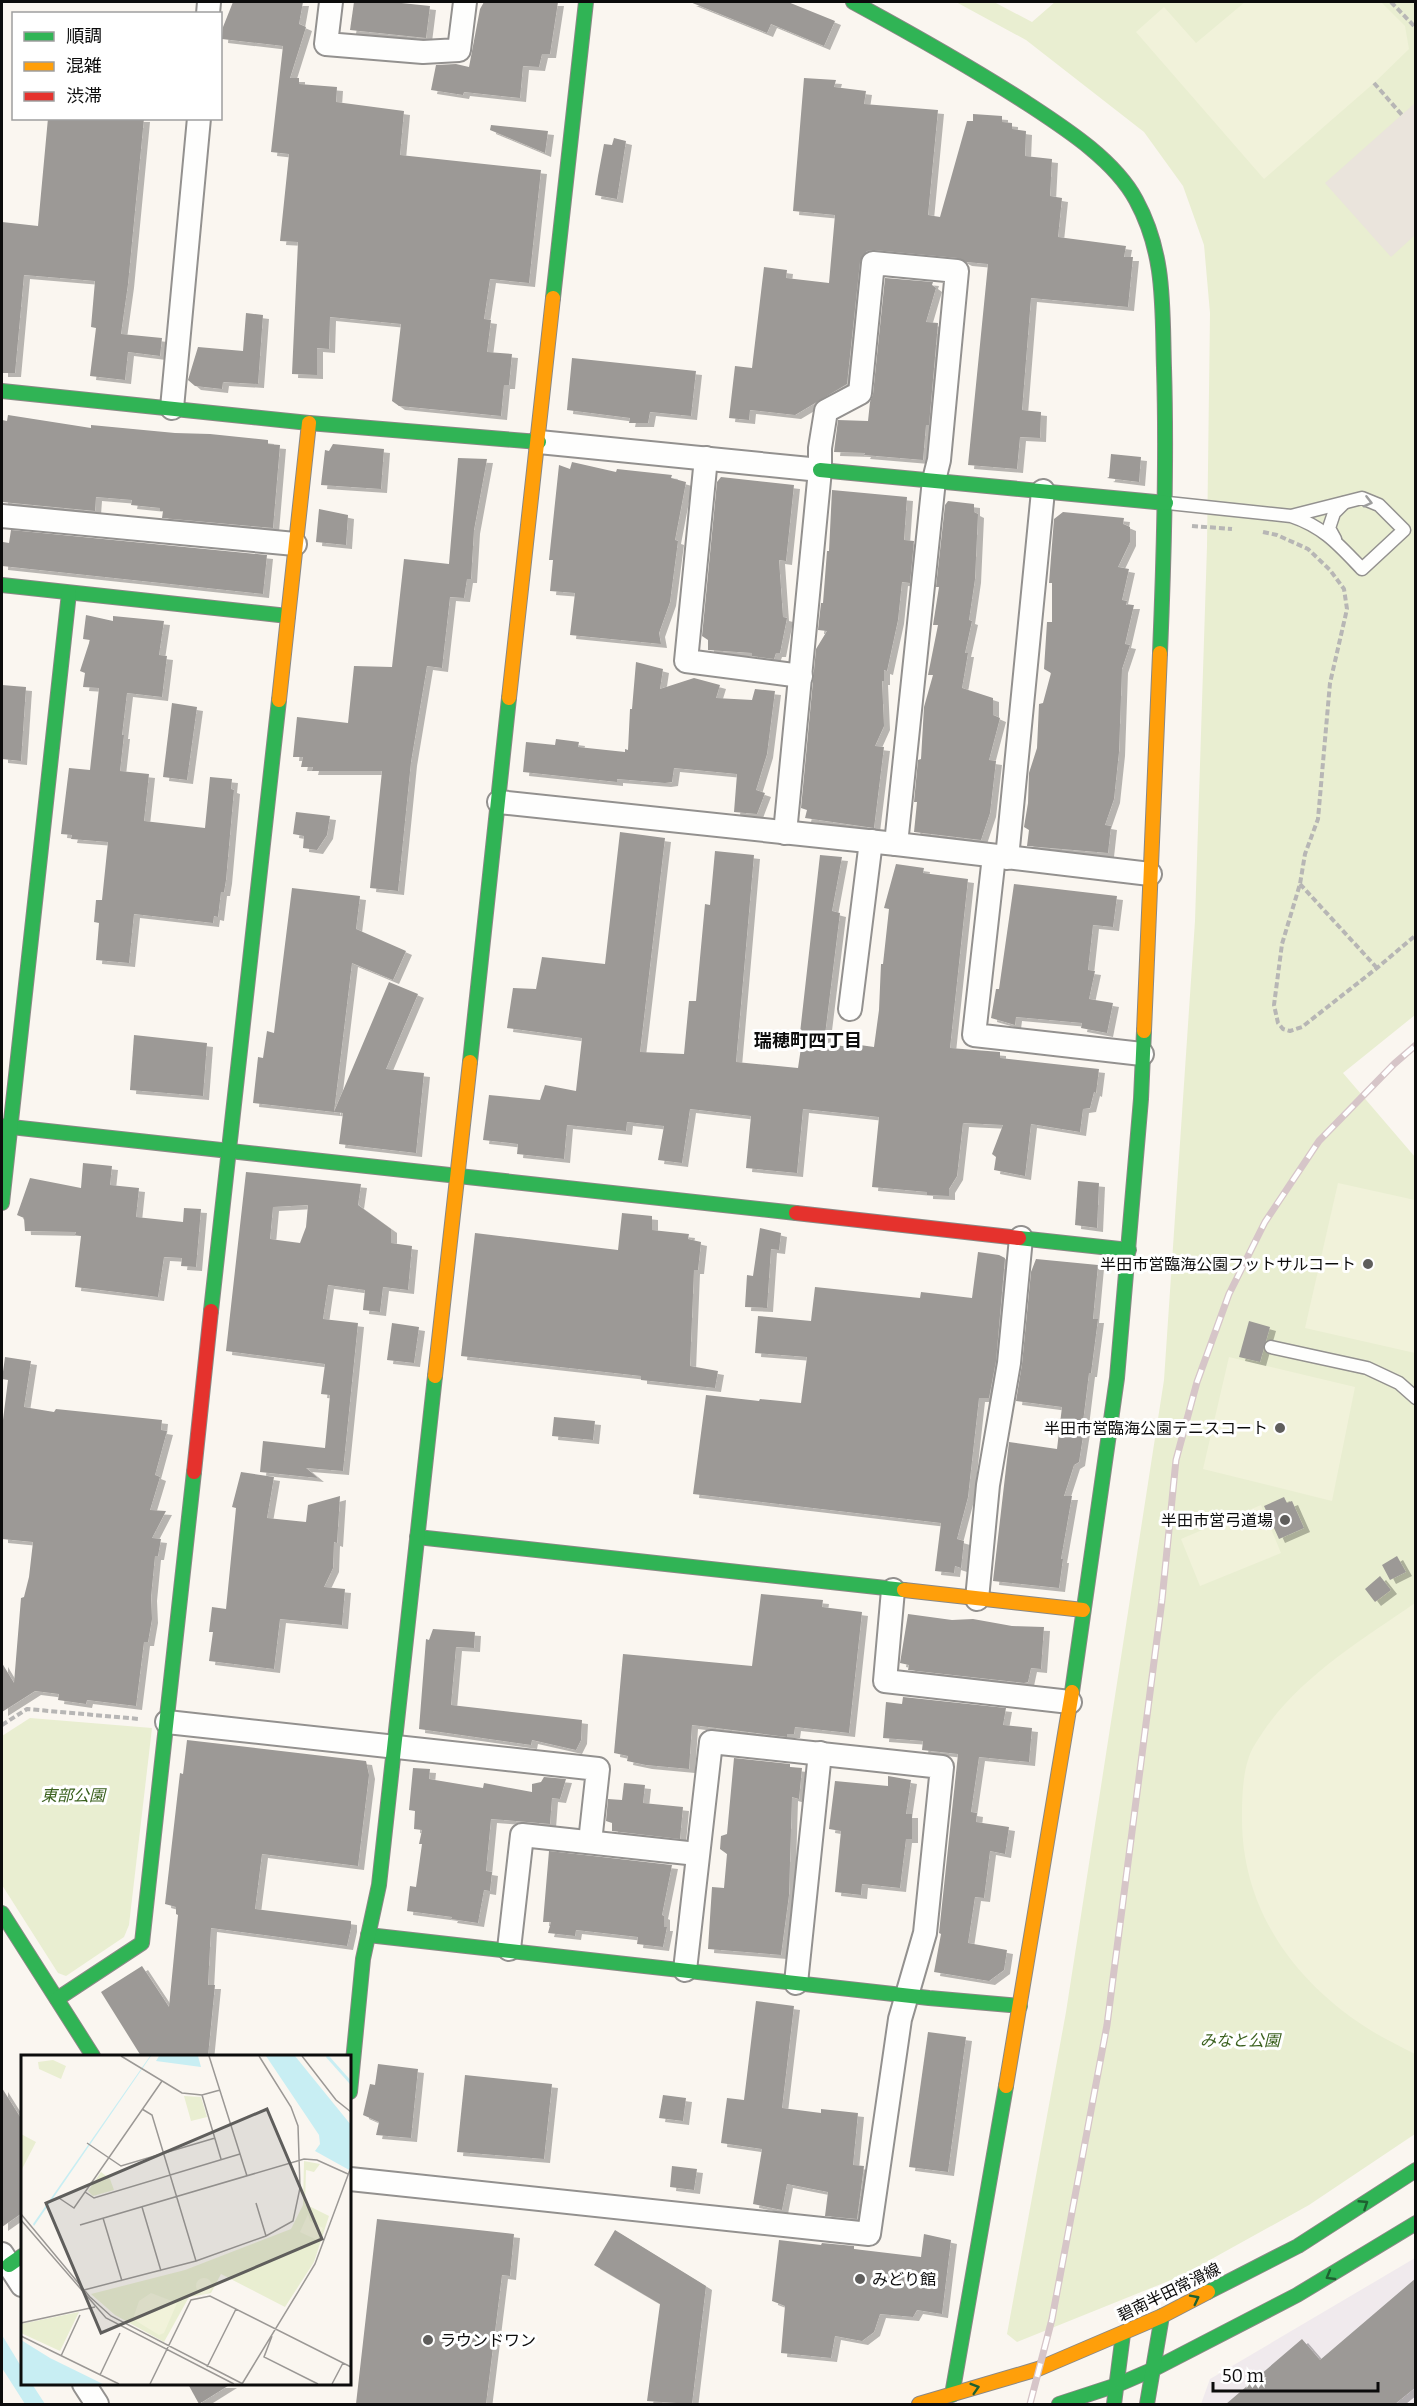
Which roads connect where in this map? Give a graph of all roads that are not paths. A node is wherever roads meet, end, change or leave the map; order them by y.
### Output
1 (331, 2) edge
2 (465, 2) edge
3 (586, 2) edge
4 (853, 2) edge
5 (199, 120) edge
6 (2, 391) edge
7 (172, 408) junction
8 (309, 423) junction
9 (539, 442) junction
10 (706, 458) junction
11 (820, 470) junction
12 (934, 480) junction
13 (1043, 491) junction
14 (1166, 502) junction
15 (1346, 502) junction
16 (2, 516) edge
17 (1291, 516) junction
18 (1337, 543) junction
19 (296, 544) junction
20 (2, 585) edge
21 (69, 593) junction
22 (288, 616) junction
23 (801, 676) junction
24 (499, 802) junction
25 (785, 833) junction
26 (871, 841) junction
27 (896, 844) junction
28 (1001, 857) junction
29 (1150, 874) junction
30 (850, 1008) dead end
31 (1142, 1054) junction
32 (6, 1127) edge
33 (228, 1152) junction
34 (457, 1174) junction
35 (2, 1203) edge
36 (1021, 1238) junction
37 (1129, 1250) junction
38 (1271, 1347) dead end
39 (1416, 1398) edge
40 (417, 1537) junction
41 (893, 1590) junction
42 (976, 1599) junction
43 (1083, 1610) junction
44 (1070, 1702) junction
45 (167, 1722) junction
46 (394, 1747) junction
47 (820, 1753) junction
48 (590, 1842) junction
49 (697, 1854) junction
50 (2, 1913) edge
51 (368, 1935) junction
52 (509, 1949) junction
53 (685, 1970) junction
54 (796, 1983) junction
55 (906, 1994) junction
56 (57, 1999) junction
57 (1020, 2006) junction
58 (92, 2055) edge
59 (351, 2082) edge
60 (1416, 2170) edge
61 (351, 2179) edge
62 (1416, 2223) edge
63 (11, 2258) edge
64 (21, 2283) edge
65 (1162, 2316) junction
66 (1123, 2334) junction
67 (1154, 2369) junction
68 (85, 2385) edge
69 (1117, 2385) junction
70 (952, 2395) junction
71 (97, 2404) edge
72 (919, 2404) edge
73 (1059, 2404) edge
74 (1114, 2404) edge
75 (1147, 2404) edge

1 - 2 street
3 - 9 street
4 - 14 street
5 - 7 street
6 - 7 street
7 - 8 street
8 - 9 street
8 - 19 street
9 - 10 street
9 - 24 street
10 - 11 street
10 - 23 street
11 - 12 street
11 - 12 street
11 - 23 street
12 - 13 street
12 - 27 street
13 - 14 street
13 - 28 street
14 - 17 lane
14 - 29 street
15 - 17 lane
15 - 18 lane
15 -> 18 lane
16 - 19 street
17 - 18 lane
19 - 22 street
20 - 21 street
21 - 22 street
21 - 32 street
22 - 33 street
23 - 25 street
24 - 25 street
24 - 34 street
25 - 26 street
26 - 27 street
26 - 30 street
27 - 28 street
28 - 29 street
28 - 31 street
29 - 31 street
31 - 37 street
32 - 33 street
32 - 35 street
33 - 34 street
33 - 45 street
34 - 36 street
34 - 40 street
36 - 37 street
36 - 42 street
37 - 43 street
38 - 39 lane
40 - 41 street
40 - 46 street
41 - 42 street
41 - 44 street
42 - 43 street
43 - 44 street
44 - 57 street
45 - 46 street
45 - 56 street
46 - 48 street
46 - 51 street
47 - 49 street
47 - 54 street
47 - 55 street
48 - 49 street
48 - 52 street
49 - 53 street
50 - 56 street
51 - 52 street
51 - 59 street
52 - 53 street
53 - 54 street
54 - 55 street
55 - 57 street
55 - 61 street
56 - 58 street
57 - 70 street
65 -> 60 street, 碧南半田常滑線
62 -> 67 street
63 - 64 street
65 - 66 street, 碧南半田常滑線
65 - 67 street
66 - 69 street
70 -> 66 street, 碧南半田常滑線
67 - 69 street
67 - 75 street
68 - 71 street
69 - 73 street
69 - 74 street
70 - 72 street, 碧南半田常滑線

